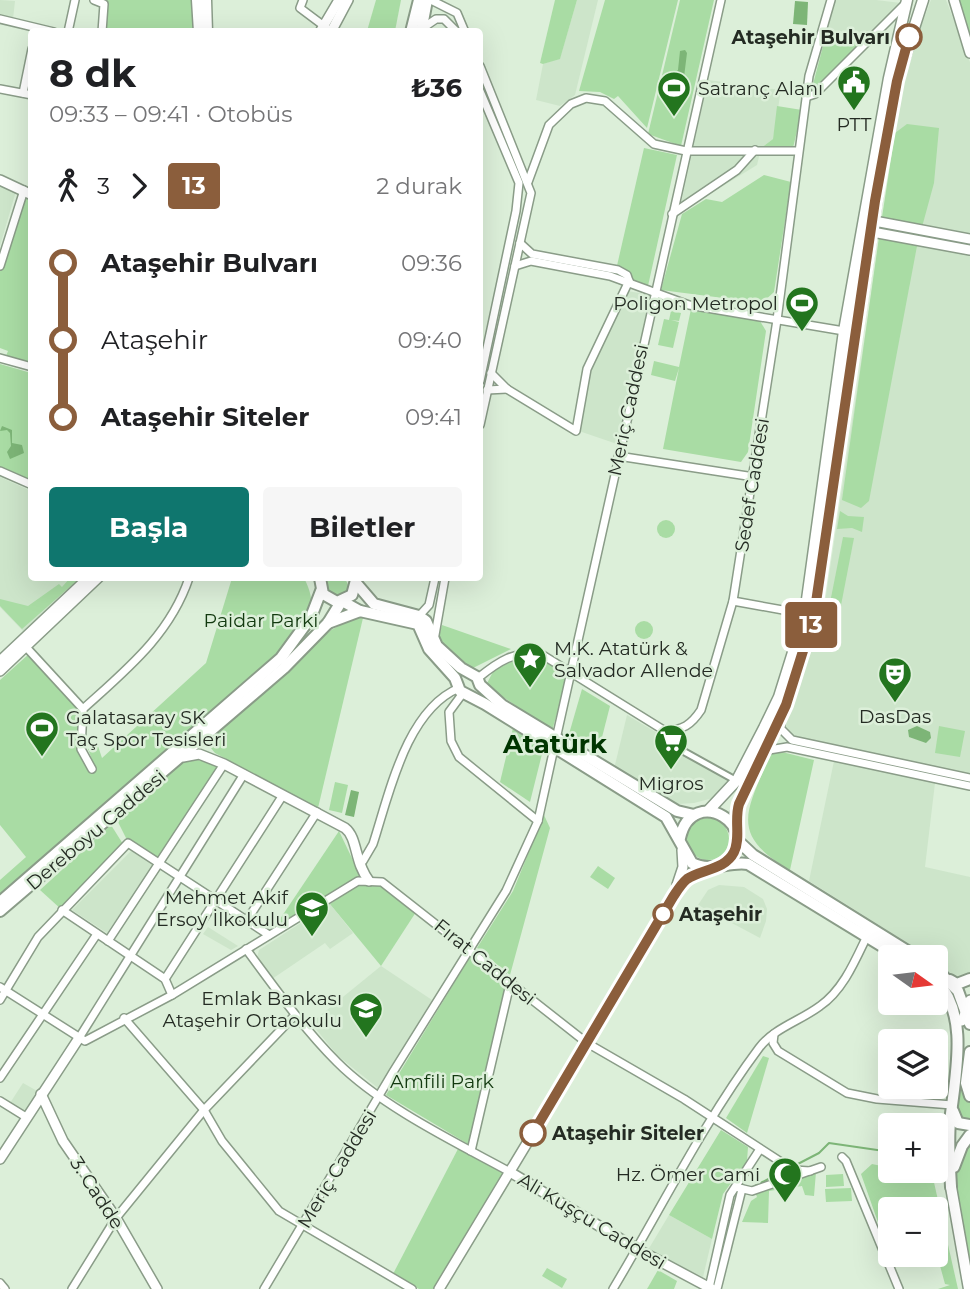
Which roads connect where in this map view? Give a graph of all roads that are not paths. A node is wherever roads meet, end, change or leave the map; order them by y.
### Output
1 (75, 0) edge
2 (94, 0) edge
3 (197, 0) edge
4 (206, 0) edge
5 (339, 0) edge
6 (348, 0) edge
7 (419, 0) edge
8 (429, 0) edge
9 (721, 0) edge
10 (831, 0) edge
11 (954, 0) edge
12 (906, 2) edge
13 (921, 3) edge
14 (301, 4) edge
15 (0, 19) edge
16 (32, 28) edge
17 (69, 28) edge
18 (102, 28) edge
19 (199, 28) edge
20 (207, 28) edge
21 (323, 28) edge
22 (326, 28) edge
23 (327, 28) edge
24 (412, 28) edge
25 (422, 28) edge
26 (424, 28) edge
27 (453, 28) edge
28 (463, 28) edge
29 (970, 53) edge
30 (28, 69) edge
31 (483, 73) edge
32 (0, 89) edge
33 (23, 93) junction
34 (28, 94) edge
35 (806, 97) junction
36 (483, 98) edge
37 (755, 150) junction
38 (797, 150) junction
39 (686, 151) junction
40 (0, 180) edge
41 (528, 182) junction
42 (519, 183) junction
43 (28, 193) edge
44 (672, 214) junction
45 (868, 219) junction
46 (867, 231) junction
47 (970, 239) edge
48 (520, 243) junction
49 (970, 250) edge
50 (0, 266) edge
51 (515, 266) junction
52 (629, 281) junction
53 (653, 295) junction
54 (777, 320) junction
55 (844, 331) junction
56 (855, 337) junction
57 (0, 358) edge
58 (28, 366) edge
59 (483, 367) edge
60 (491, 373) junction
61 (507, 389) junction
62 (487, 390) junction
63 (483, 410) edge
64 (618, 456) junction
65 (0, 471) edge
66 (754, 477) junction
67 (28, 483) edge
68 (85, 581) edge
69 (95, 581) edge
70 (187, 581) edge
71 (356, 581) edge
72 (358, 581) edge
73 (434, 581) edge
74 (444, 581) edge
75 (319, 583) edge
76 (733, 601) junction
77 (341, 602) junction
78 (360, 611) junction
79 (810, 615) junction
80 (419, 616) junction
81 (328, 622) junction
82 (24, 644) junction
83 (437, 646) junction
84 (0, 661) edge
85 (0, 671) edge
86 (572, 671) junction
87 (477, 679) junction
88 (463, 690) junction
89 (83, 709) junction
90 (780, 719) junction
91 (665, 731) junction
92 (202, 740) junction
93 (555, 744) junction
94 (763, 751) junction
95 (183, 757) junction
96 (224, 764) junction
97 (92, 769) dead end
98 (244, 774) junction
99 (970, 778) edge
100 (741, 783) junction
101 (970, 786) edge
102 (283, 795) junction
103 (708, 811) junction
104 (317, 812) junction
105 (694, 815) junction
106 (538, 821) junction
107 (736, 835) junction
108 (681, 844) junction
109 (356, 850) junction
110 (363, 861) junction
111 (159, 863) junction
112 (723, 865) junction
113 (708, 869) junction
114 (179, 876) junction
115 (369, 881) junction
116 (673, 897) junction
117 (216, 900) junction
118 (0, 902) edge
119 (62, 910) junction
120 (0, 911) edge
121 (247, 920) junction
122 (97, 934) junction
123 (269, 935) junction
124 (867, 936) junction
125 (108, 941) junction
126 (881, 945) edge
127 (898, 945) edge
128 (246, 949) junction
129 (468, 950) junction
130 (128, 955) junction
131 (164, 979) junction
132 (970, 979) edge
133 (948, 982) edge
134 (510, 985) junction
135 (3, 988) edge
136 (948, 991) edge
137 (173, 995) junction
138 (0, 1000) edge
139 (967, 1014) edge
140 (295, 1015) junction
141 (44, 1016) junction
142 (124, 1018) junction
143 (774, 1034) junction
144 (79, 1038) junction
145 (587, 1043) junction
146 (970, 1052) edge
147 (0, 1078) edge
148 (41, 1094) junction
149 (380, 1095) junction
150 (970, 1096) edge
151 (0, 1101) edge
152 (952, 1107) junction
153 (204, 1110) junction
154 (26, 1118) junction
155 (713, 1118) junction
156 (970, 1125) edge
157 (970, 1135) edge
158 (760, 1149) junction
159 (471, 1151) junction
160 (842, 1157) dead end
161 (0, 1159) edge
162 (821, 1167) dead end
163 (810, 1171) junction
164 (510, 1172) junction
165 (951, 1187) junction
166 (739, 1188) junction
167 (116, 1218) junction
168 (303, 1226) junction
169 (637, 1249) junction
170 (0, 1283) edge
171 (710, 1288) edge
172 (5, 1289) edge
173 (72, 1289) edge
174 (157, 1289) edge
175 (264, 1289) edge
176 (412, 1289) edge
177 (439, 1289) edge
178 (613, 1289) edge
179 (899, 1289) edge
180 (969, 1289) edge

1 - 17 street
2 - 18 street
3 - 19 main road
4 - 20 main road
5 - 22 street
6 - 23 street
7 - 24 main road
8 - 25 main road
8 - 28 street
9 - 39 street, Meriç Caddesi
10 - 35 street, Sedef Caddesi
11 - 29 street
12 - 35 street
12 - 45 main road
13 - 45 main road
14 - 21 street
15 - 16 street
26 - 27 street
30 - 33 street
31 - 41 street
32 - 33 street
33 - 34 street
35 - 38 street, Sedef Caddesi
36 - 42 street
37 - 38 street
37 - 39 street
37 - 44 street
38 - 54 street, Sedef Caddesi
39 - 41 street
39 - 44 street, Meriç Caddesi
40 - 43 street
41 - 42 street
41 - 48 street
42 - 59 street
43 - 50 street
44 - 53 street, Meriç Caddesi
45 - 46 main road
45 - 47 street
46 - 49 street
46 - 55 main road
46 - 56 main road
48 - 51 street
48 - 52 street
51 - 52 street
51 - 60 street
52 - 53 street
52 - 61 street
53 - 54 street
53 - 64 street, Meriç Caddesi
54 - 55 street
54 - 66 street, Sedef Caddesi
55 - 56 street
55 - 79 main road
56 - 79 main road
57 - 58 street
60 - 61 street
60 - 62 street
61 - 62 street
62 - 63 street
64 - 66 street
64 - 86 street, Meriç Caddesi
65 - 67 street
66 - 76 street, Sedef Caddesi
68 - 82 street
69 - 82 street
70 - 89 street
71 - 77 main road, Dereboyu Caddesi
72 - 80 main road
73 - 80 street
74 - 83 street
75 - 77 main road
75 - 118 main road, Dereboyu Caddesi
76 - 79 street
76 - 91 street, Sedef Caddesi
77 - 78 main road
77 - 81 main road, Dereboyu Caddesi
78 - 81 main road
78 - 88 main road
79 - 90 main road
79 - 100 main road
80 - 83 main road
81 - 92 main road, Dereboyu Caddesi
82 - 84 street
82 - 85 street
82 - 89 street
83 - 87 main road
86 - 87 street
86 - 91 street
86 - 93 street, Meriç Caddesi
87 - 88 main road
87 - 88 main road
87 - 93 main road
88 - 93 main road
88 - 106 street
88 - 110 street
89 - 97 street
90 - 94 main road
90 - 99 street
91 - 100 street
92 - 95 main road, Dereboyu Caddesi
92 - 96 street
93 - 105 main road
93 - 106 street, Meriç Caddesi
93 - 108 main road
94 - 100 main road
94 - 101 street
95 - 96 street
95 - 120 main road, Dereboyu Caddesi
96 - 98 street
96 - 111 street
98 - 102 street
98 - 114 street
100 - 103 main road
100 - 107 main road
102 - 104 street
102 - 117 street
103 - 105 main road
103 - 107 main road
104 - 109 street
104 - 121 street
105 - 108 main road
106 - 129 street, Meriç Caddesi
107 - 112 main road
107 - 127 main road
108 - 113 main road
108 - 116 street
109 - 110 street
109 - 115 street
110 - 115 street
111 - 114 street
111 - 119 street
111 - 125 street
112 - 113 main road
112 - 124 main road
113 - 116 street
114 - 117 street
114 - 130 street
115 - 123 street
115 - 129 street, Fırat Caddesi
116 - 145 street
117 - 121 street
117 - 131 street
119 - 122 street
119 - 135 street
121 - 123 street
122 - 125 street
122 - 141 street
123 - 128 street
124 - 126 main road
124 - 143 street
125 - 130 street
128 - 137 street
128 - 140 street
129 - 134 street, Fırat Caddesi
129 - 149 street, Meriç Caddesi
130 - 131 street
130 - 144 street
131 - 137 street
132 - 133 main road
134 - 145 street, Fırat Caddesi
134 - 159 street
135 - 138 street
135 - 141 street
136 - 139 main road
137 - 142 street
139 - 152 main road
140 - 149 street
140 - 153 street
141 - 144 street
141 - 147 street
142 - 144 street
142 - 153 street
143 - 152 street
143 - 155 street
144 - 148 street
145 - 155 street, Fırat Caddesi
145 - 164 street
146 - 150 main road
148 - 154 street
148 - 167 street, 3. Cadde
149 - 159 street
149 - 168 street, Meriç Caddesi
151 - 154 street
152 - 156 main road
152 - 165 main road
153 - 167 street
153 - 168 street
154 - 161 street
155 - 158 street, Fırat Caddesi
155 - 169 street
157 - 165 main road
158 - 163 street, Fırat Caddesi
158 - 166 street
159 - 164 street
160 - 179 street
162 - 163 street
163 - 166 street
164 - 169 street, Ali Kuşçu Caddesi
164 - 177 street
165 - 180 main road
166 - 171 street
167 - 173 street
167 - 174 street, 3. Cadde
168 - 175 street, Meriç Caddesi
168 - 176 street
169 - 171 street, Ali Kuşçu Caddesi
169 - 178 street
170 - 172 street

